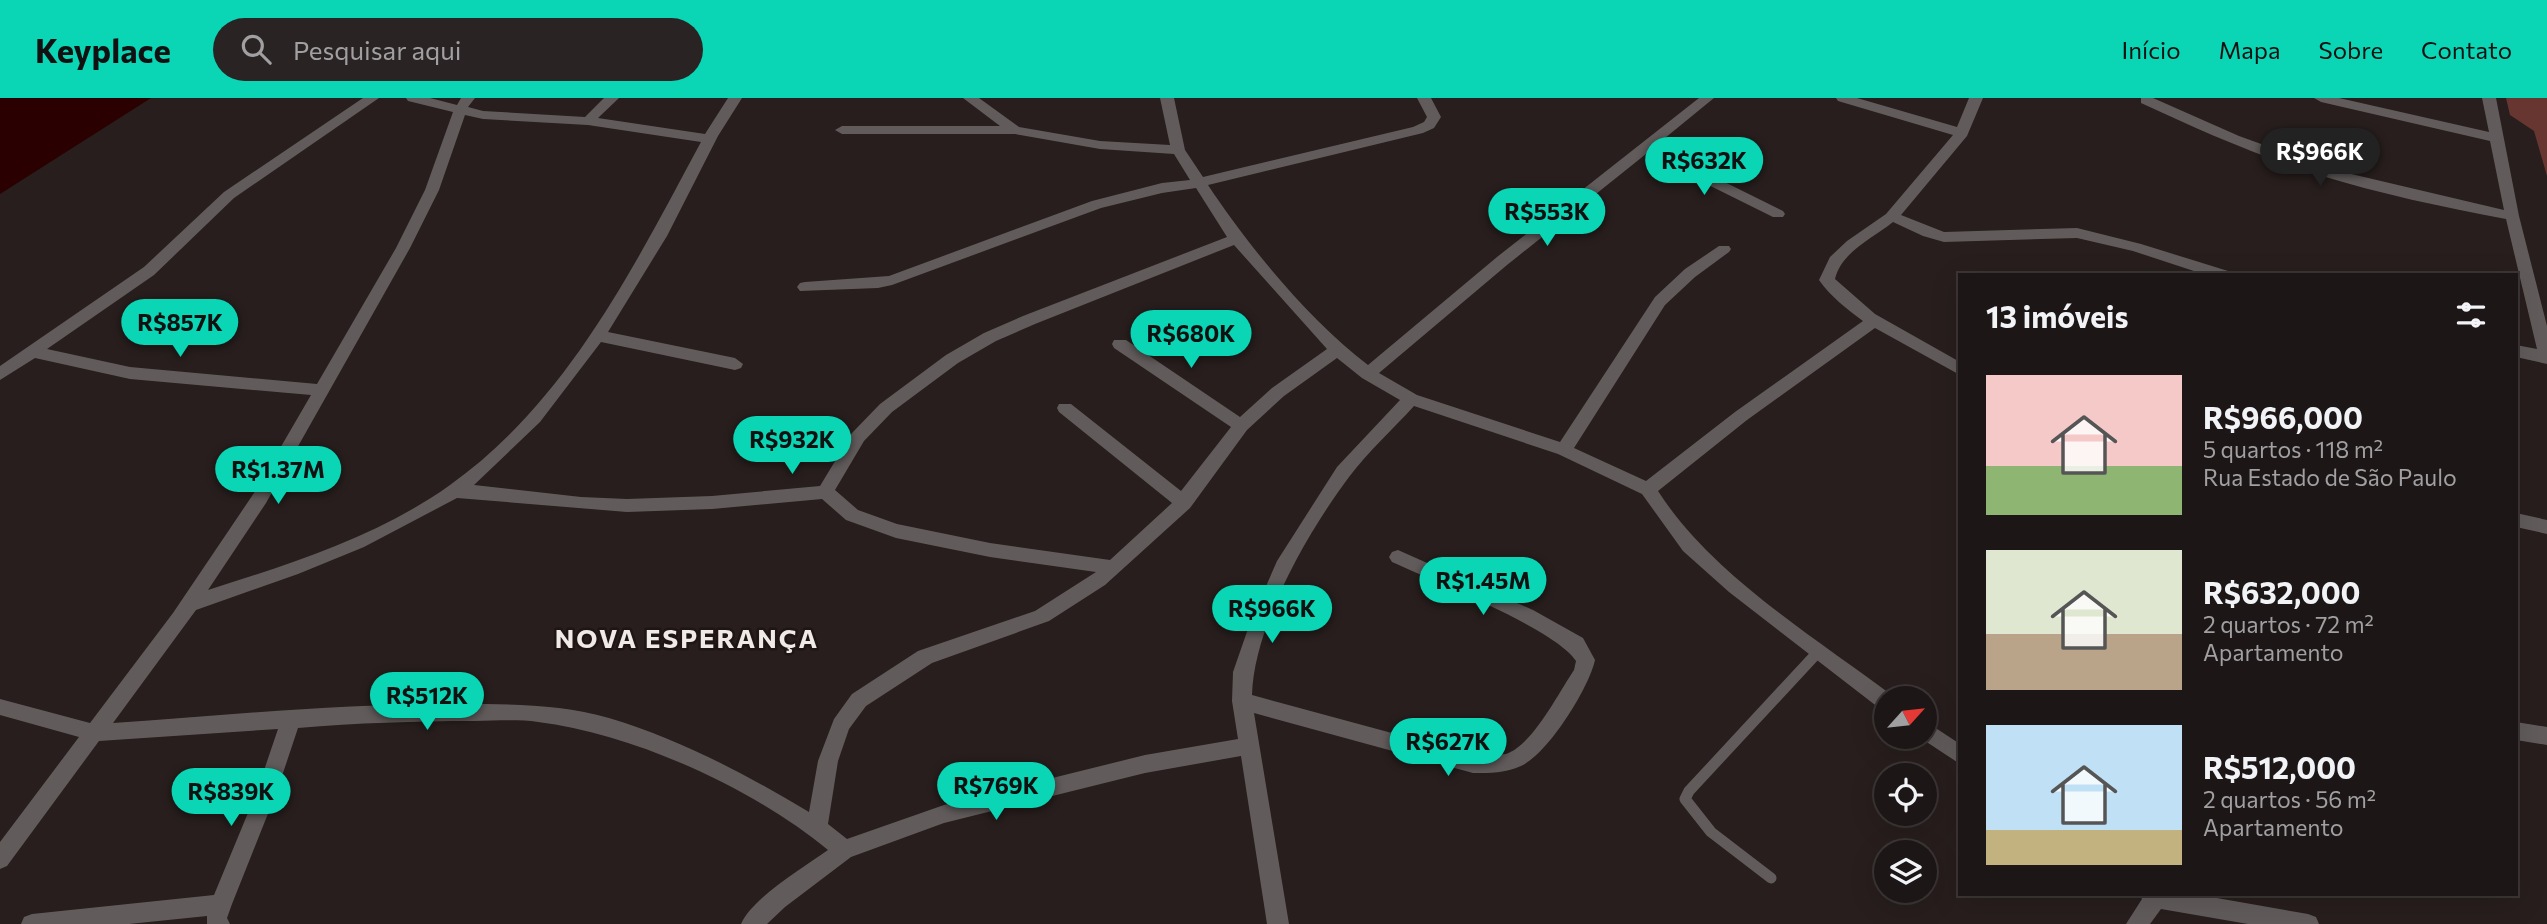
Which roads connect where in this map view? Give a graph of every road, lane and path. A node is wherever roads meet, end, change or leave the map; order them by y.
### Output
1 (372, 98) edge
2 (413, 98) edge
3 (612, 98) edge
4 (736, 98) edge
5 (970, 98) edge
6 (1167, 98) edge
7 (1423, 98) edge
8 (1843, 98) edge
9 (1976, 98) edge
10 (2321, 98) edge
11 (2489, 98) edge
12 (2146, 100) dead end
13 (1695, 101) edge
14 (464, 104) edge
15 (588, 121) junction
16 (842, 130) dead end
17 (1015, 130) junction
18 (1962, 133) junction
19 (2497, 138) junction
20 (708, 139) junction
21 (1646, 148) junction
22 (1178, 150) junction
23 (1198, 183) junction
24 (1778, 214) dead end
25 (1892, 216) junction
26 (2512, 216) junction
27 (1236, 239) junction
28 (1724, 249) dead end
29 (2217, 273) edge
30 (805, 287) dead end
31 (1875, 320) junction
32 (599, 336) junction
33 (1120, 344) dead end
34 (1337, 350) junction
35 (2518, 351) edge
36 (34, 352) junction
37 (2547, 357) edge
38 (736, 363) dead end
39 (1958, 368) edge
40 (0, 374) edge
41 (1368, 374) junction
42 (322, 390) junction
43 (1411, 400) junction
44 (1065, 408) dead end
45 (1241, 426) junction
46 (1564, 450) junction
47 (1648, 489) junction
48 (455, 491) junction
49 (825, 492) junction
50 (1184, 503) junction
51 (2518, 520) edge
52 (2547, 527) edge
53 (1398, 557) dead end
54 (1112, 567) junction
55 (190, 604) junction
56 (1818, 652) junction
57 (1874, 693) edge
58 (1242, 701) junction
59 (0, 708) edge
60 (290, 721) junction
61 (2518, 731) edge
62 (96, 733) junction
63 (2547, 736) edge
64 (1937, 739) edge
65 (1248, 746) junction
66 (1958, 754) edge
67 (817, 828) junction
68 (844, 850) junction
69 (0, 859) edge
70 (1771, 878) dead end
71 (2155, 896) edge
72 (2161, 896) edge
73 (220, 914) edge
74 (32, 924) edge
75 (752, 924) edge
76 (1278, 924) edge
77 (2137, 924) edge
78 (2308, 924) edge

1 - 36 street
2 - 14 street
3 - 15 street
4 - 20 street
5 - 17 street
6 - 22 street
7 - 23 street
8 - 18 street
9 - 18 street
10 - 19 street
11 - 19 street
12 - 26 street
13 - 21 street
14 - 15 street
14 - 42 street
15 - 20 street
16 - 17 street
17 - 22 street
18 - 25 street
19 - 26 street
20 - 32 street
21 - 24 street
21 - 41 street
22 - 23 street
23 - 27 street
23 - 30 street
25 - 29 street
25 - 31 street
26 - 37 street
27 - 34 street
27 - 49 street
28 - 46 street
31 - 39 street
31 - 47 street
32 - 38 street
32 - 48 street
33 - 45 street
34 - 41 street
34 - 45 street
35 - 37 street
36 - 40 street
36 - 42 street
41 - 43 street
42 - 55 street
43 - 46 street
43 - 58 street
44 - 50 street
45 - 50 street
46 - 47 street
47 - 56 street
48 - 49 street
48 - 55 street
49 - 54 street
50 - 54 street
51 - 52 street
53 - 58 street
54 - 67 street
55 - 62 street
56 - 57 street
56 - 70 lane
58 - 65 street
59 - 62 street
60 - 62 street
60 - 67 street
60 - 73 street
61 - 63 street
62 - 69 street
64 - 66 street
65 - 68 street
65 - 76 street
67 - 68 street
68 - 75 street
71 - 77 street
72 - 78 street
73 - 74 street

